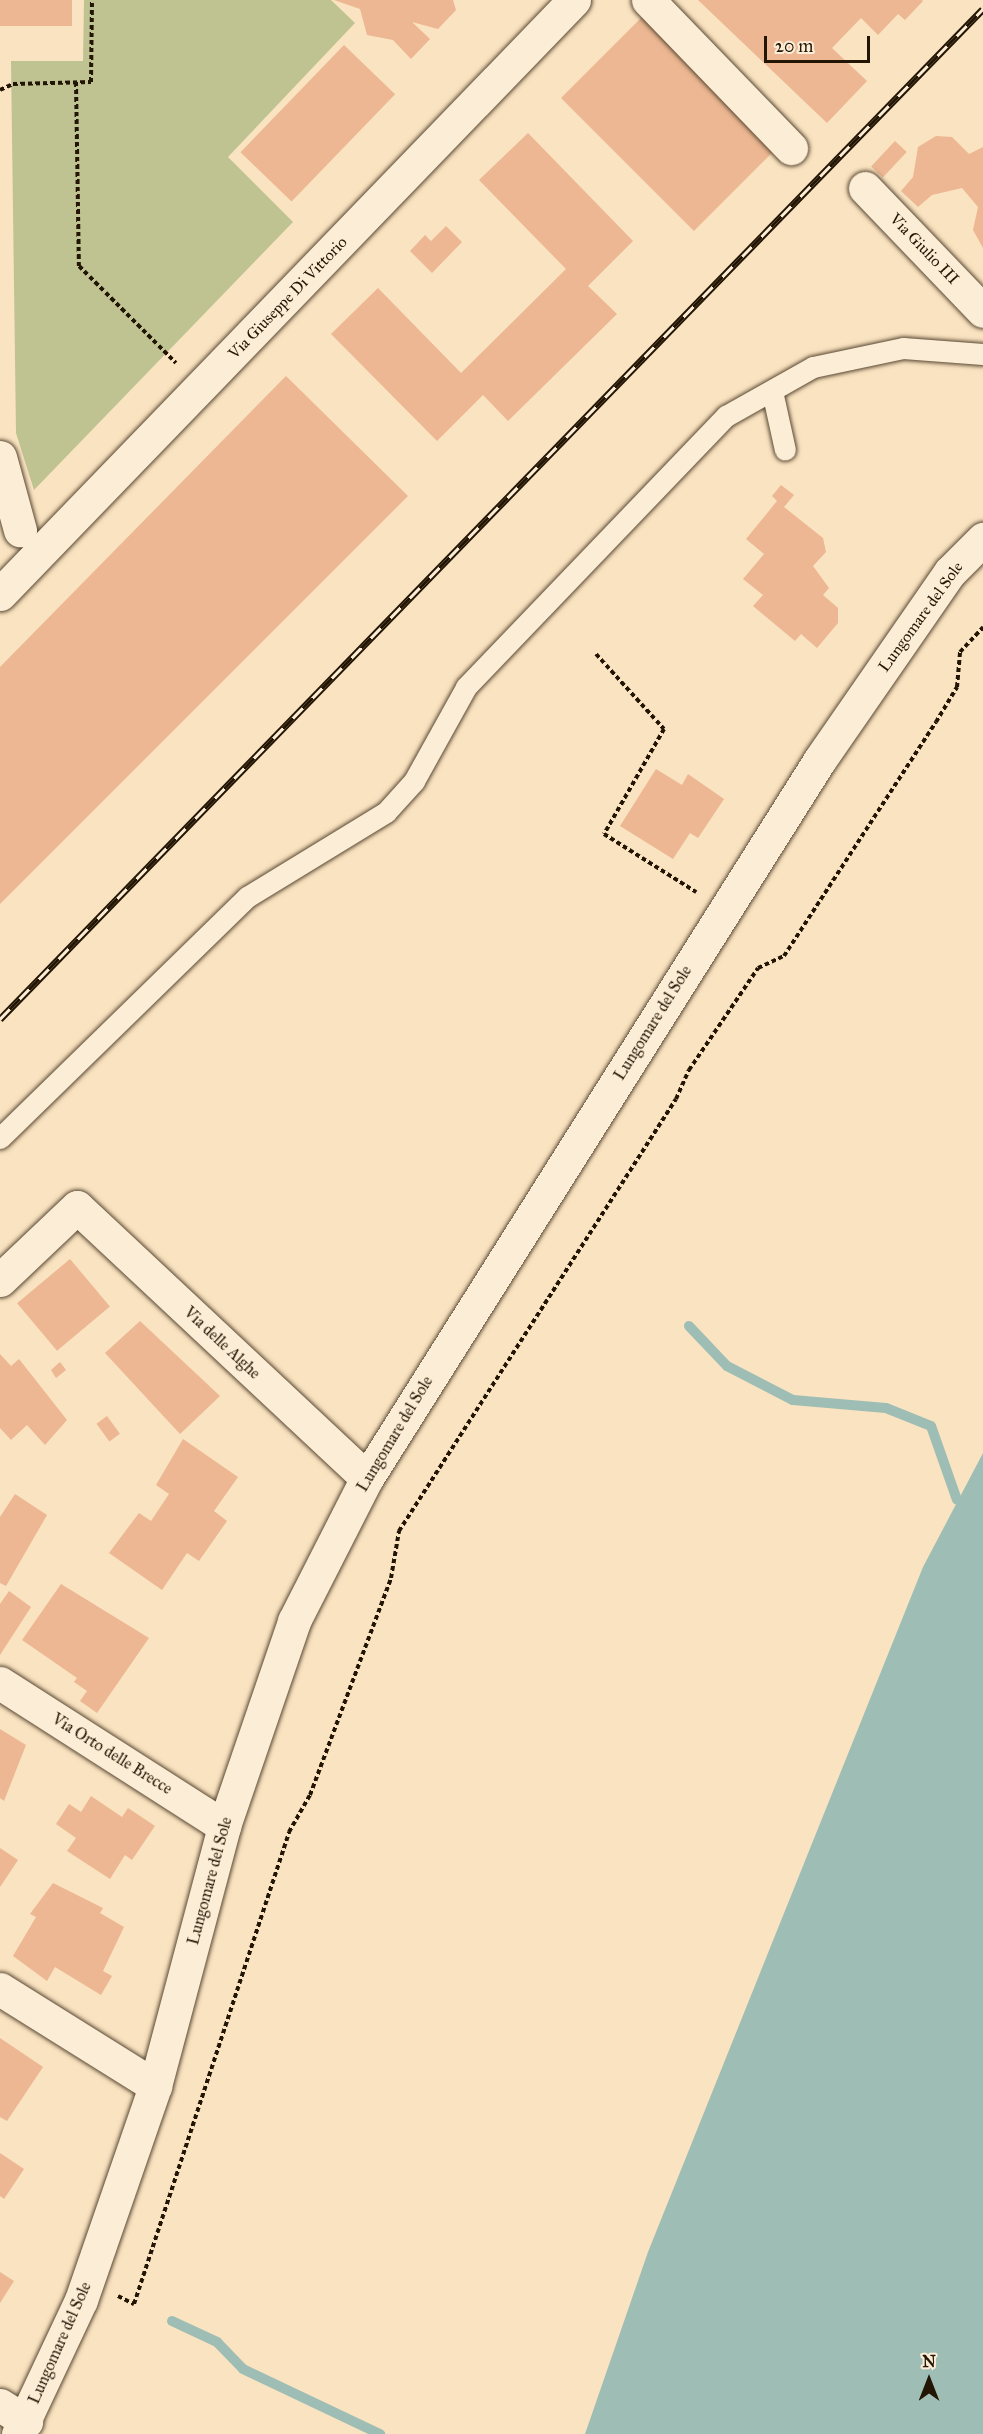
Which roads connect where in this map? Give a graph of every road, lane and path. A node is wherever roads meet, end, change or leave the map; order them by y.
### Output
1 (92, 0) edge
2 (574, 0) edge
3 (648, 0) edge
4 (76, 82) junction
5 (0, 90) edge
6 (791, 148) dead end
7 (865, 188) dead end
8 (983, 311) edge
9 (983, 354) edge
10 (201, 388) junction
11 (772, 391) junction
12 (785, 450) dead end
13 (0, 456) edge
14 (10, 528) edge
15 (983, 539) edge
16 (44, 551) junction
17 (0, 594) edge
18 (983, 627) edge
19 (596, 654) dead end
20 (725, 909) junction
21 (0, 1138) edge
22 (0, 1280) edge
23 (367, 1478) junction
24 (0, 1683) edge
25 (224, 1826) junction
26 (0, 1989) edge
27 (155, 2086) junction
28 (88, 2281) junction
29 (15, 2420) edge

1 - 4 path
2 - 10 street, Via Giuseppe Di Vittorio
3 - 6 street
4 - 5 path
4 - 10 path
7 - 8 street, Via Giulio III
9 - 11 lane
10 - 16 street, Via Giuseppe Di Vittorio
11 - 12 lane
11 - 21 lane
13 - 14 street
14 - 16 street
15 - 20 street, Lungomare del Sole
16 - 17 street, Via Giuseppe Di Vittorio
18 - 28 path
19 - 20 path
20 - 23 street, Lungomare del Sole
22 - 23 street, Via delle Alghe
23 - 25 street, Lungomare del Sole
24 - 25 street, Via Orto delle Brecce
25 - 27 street, Lungomare del Sole
26 - 27 street
27 - 28 street, Lungomare del Sole
28 - 29 street, Lungomare del Sole

